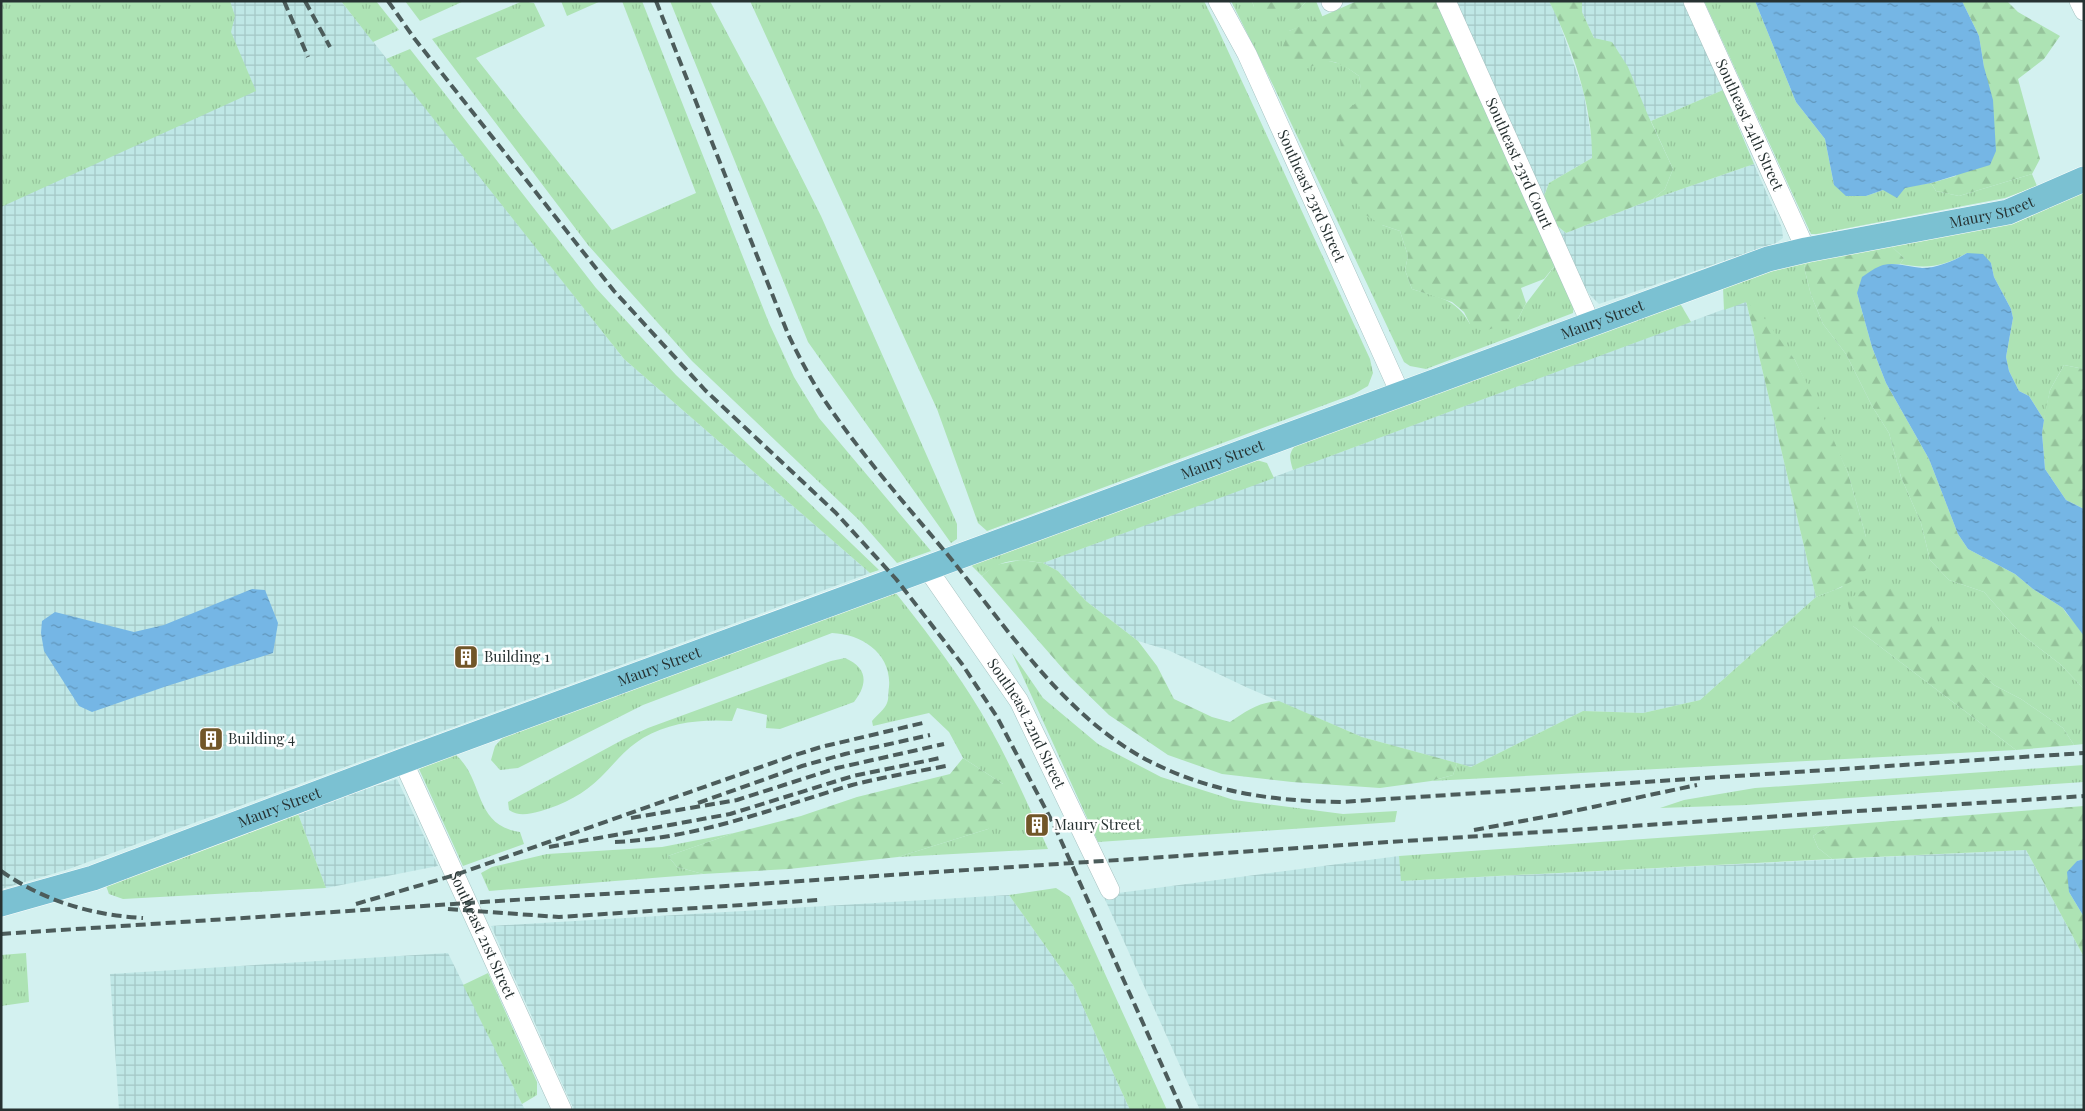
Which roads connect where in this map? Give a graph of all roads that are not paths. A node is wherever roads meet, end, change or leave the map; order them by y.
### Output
1 (1218, 1) edge
2 (1446, 1) edge
3 (1693, 1) edge
4 (2080, 1) edge
5 (2084, 11) edge
6 (2084, 179) edge
7 (1806, 250) junction
8 (1591, 324) junction
9 (1400, 393) junction
10 (927, 568) junction
11 (403, 761) junction
12 (1110, 890) dead end
13 (1, 904) edge
14 (562, 1110) edge

1 - 9 street, Southeast 23rd Street
2 - 8 street, Southeast 23rd Court
3 - 7 street, Southeast 24th Street
4 - 5 street
6 - 7 main road, Maury Street
7 - 8 main road, Maury Street
8 - 9 main road, Maury Street
9 - 10 main road, Maury Street
10 - 11 main road, Maury Street
10 - 12 street, Southeast 22nd Street
11 - 13 main road, Maury Street
11 - 14 street, Southeast 21st Street

